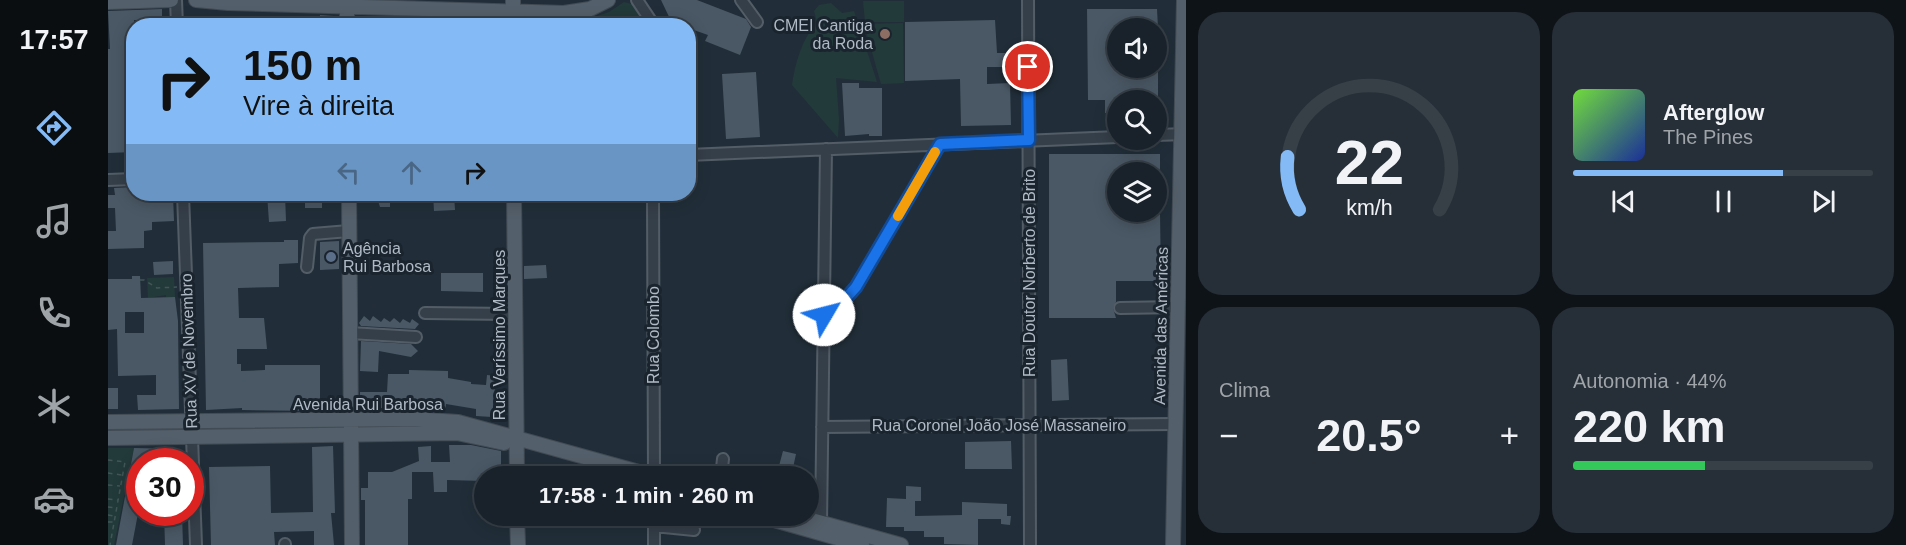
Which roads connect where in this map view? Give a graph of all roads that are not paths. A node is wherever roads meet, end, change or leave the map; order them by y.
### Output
1 (171, 0) edge
2 (176, 0) edge
3 (196, 0) edge
4 (608, 0) edge
5 (637, 0) edge
6 (741, 0) edge
7 (1028, 0) edge
8 (1184, 0) edge
9 (228, 1) edge
10 (108, 2) edge
11 (347, 3) edge
12 (513, 12) edge
13 (177, 18) edge
14 (649, 18) edge
15 (757, 22) dead end
16 (1184, 134) edge
17 (1167, 135) edge
18 (1107, 136) edge
19 (1029, 140) junction
20 (940, 144) junction
21 (826, 149) junction
22 (696, 155) edge
23 (126, 179) edge
24 (108, 180) edge
25 (184, 201) edge
26 (349, 201) edge
27 (514, 201) edge
28 (653, 201) edge
29 (349, 231) junction
30 (307, 267) dead end
31 (1178, 307) junction
32 (1120, 308) dead end
33 (426, 313) dead end
34 (516, 314) junction
35 (824, 315) junction
36 (350, 333) junction
37 (416, 337) dead end
38 (351, 420) junction
39 (191, 422) junction
40 (108, 423) edge
41 (1176, 424) junction
42 (1030, 425) junction
43 (822, 427) junction
44 (351, 435) junction
45 (192, 437) junction
46 (108, 438) edge
47 (517, 442) junction
48 (723, 459) dead end
49 (517, 466) edge
50 (590, 466) edge
51 (612, 466) edge
52 (655, 466) edge
53 (722, 466) edge
54 (517, 526) edge
55 (654, 526) edge
56 (676, 526) edge
57 (794, 526) edge
58 (694, 530) dead end
59 (821, 534) edge
60 (196, 545) edge
61 (352, 545) edge
62 (518, 545) edge
63 (654, 545) edge
64 (862, 545) edge
65 (901, 545) edge
66 (1030, 545) edge
67 (1173, 545) edge

1 - 10 main road
2 - 13 street
3 - 9 main road
4 - 12 main road
5 - 14 street
6 - 15 street
7 - 19 street, Rua Doutor Norberto de Brito
8 - 16 main road, Avenida das Américas
9 - 11 main road
11 - 12 main road
16 - 17 street
16 - 31 main road, Avenida das Américas
18 - 19 street
19 - 20 street
19 - 42 street, Rua Doutor Norberto de Brito
20 - 21 street
20 - 35 street
21 - 22 street
21 - 35 street
23 - 24 street
25 - 39 street, Rua XV de Novembro
26 - 29 main road
27 - 34 main road, Rua Veríssimo Marques
28 - 52 street, Rua Colombo
29 - 30 street
29 - 36 main road
31 - 32 street
31 - 41 main road, Avenida das Américas
33 - 34 street
34 - 47 main road, Rua Veríssimo Marques
35 - 43 street
36 - 37 street
36 - 38 main road
38 - 39 main road, Avenida Rui Barbosa
38 - 44 main road
38 - 47 main road, Avenida Rui Barbosa
39 - 40 main road, Avenida Rui Barbosa
39 - 45 street, Rua XV de Novembro
41 - 42 street, Rua Coronel João José Massaneiro
41 - 67 main road, Avenida das Américas
42 - 43 street, Rua Coronel João José Massaneiro
42 - 66 street, Rua Doutor Norberto de Brito
43 - 59 street
44 - 45 main road, Avenida Rui Barbosa
44 - 47 main road, Avenida Rui Barbosa
44 - 61 main road
45 - 46 main road, Avenida Rui Barbosa
45 - 60 street, Rua XV de Novembro
47 - 49 main road, Rua Veríssimo Marques
47 - 50 main road, Avenida Rui Barbosa
47 - 51 main road, Avenida Rui Barbosa
48 - 53 street
54 - 62 main road
55 - 63 street
56 - 58 street
57 - 59 main road
59 - 64 main road
59 - 65 main road

